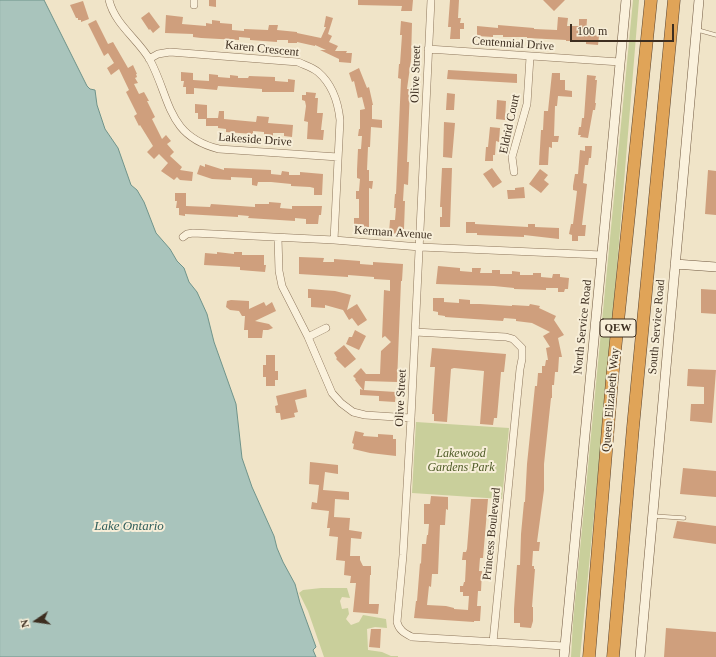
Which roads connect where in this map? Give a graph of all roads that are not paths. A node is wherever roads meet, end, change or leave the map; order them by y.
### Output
1 (109, 0) edge
2 (430, 0) edge
3 (626, 0) edge
4 (651, 0) edge
5 (674, 0) edge
6 (699, 0) edge
7 (696, 30) junction
8 (716, 34) edge
9 (428, 49) junction
10 (530, 57) junction
11 (149, 59) junction
12 (620, 62) junction
13 (338, 157) junction
14 (514, 172) dead end
15 (182, 237) dead end
16 (278, 238) junction
17 (334, 240) junction
18 (420, 247) junction
19 (602, 255) junction
20 (675, 264) junction
21 (716, 267) edge
22 (326, 328) dead end
23 (416, 332) junction
24 (308, 337) junction
25 (411, 418) junction
26 (652, 516) junction
27 (684, 518) dead end
28 (493, 642) junction
29 (564, 646) junction
30 (564, 657) edge
31 (589, 657) edge
32 (613, 657) edge
33 (640, 657) edge

1 - 11 street, Lakeside Drive
2 - 9 street, Olive Street
3 - 12 street, North Service Road
4 - 31 highway, Queen Elizabeth Way / QEW
5 - 32 highway, Queen Elizabeth Way / QEW
6 - 7 street, South Service Road
7 - 8 lane
7 - 20 street, South Service Road
9 - 10 street, Centennial Drive
9 - 18 street, Olive Street
10 - 12 street, Centennial Drive
10 - 14 street, Eldrid Court
11 - 13 street, Lakeside Drive
11 - 13 street, Karen Crescent
12 - 19 street, North Service Road
13 - 17 street, Karen Crescent
15 - 16 street, Kerman Avenue
16 - 17 street, Kerman Avenue
16 - 24 street
17 - 18 street, Kerman Avenue
18 - 19 street, Kerman Avenue
18 - 23 street, Olive Street
19 - 29 street, North Service Road
20 - 21 street
20 - 26 street, South Service Road
22 - 24 street
23 - 25 street, Olive Street
23 - 28 street, Princess Boulevard
24 - 25 street
25 - 28 street, Olive Street
26 - 27 lane
26 - 33 street, South Service Road
28 - 29 street, Olive Street
29 - 30 street, North Service Road

